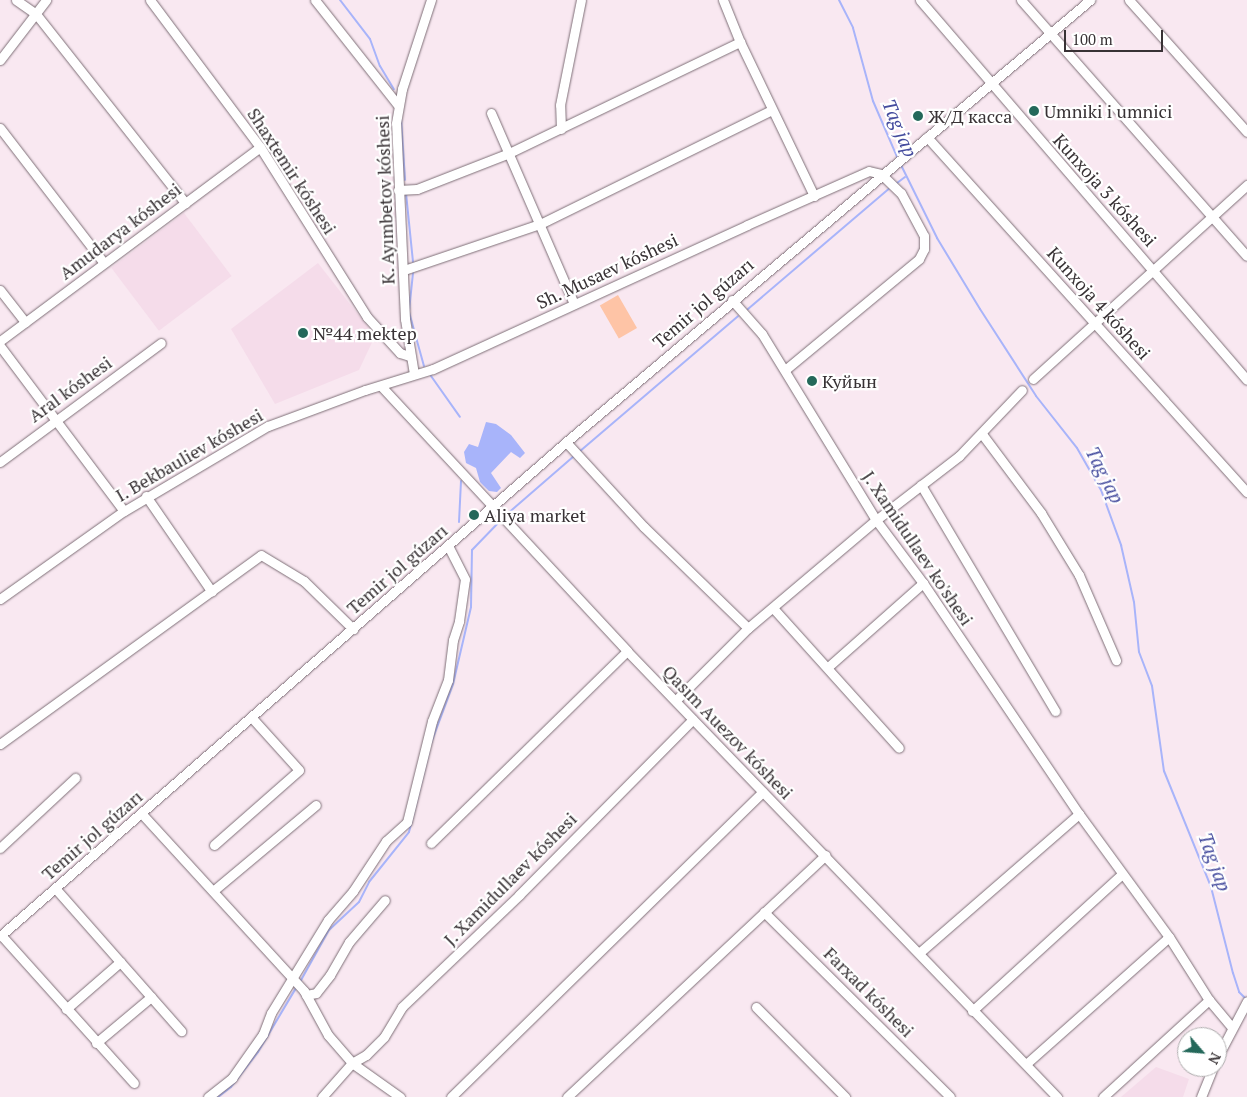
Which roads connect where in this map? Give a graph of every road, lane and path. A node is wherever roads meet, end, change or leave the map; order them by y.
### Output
1 (16, 0) edge
2 (46, 0) edge
3 (150, 0) edge
4 (315, 0) edge
5 (430, 0) edge
6 (581, 0) edge
7 (723, 0) edge
8 (920, 0) edge
9 (1021, 0) edge
10 (1090, 0) edge
11 (1129, 0) edge
12 (36, 14) junction
13 (1051, 34) junction
14 (740, 42) junction
15 (0, 60) edge
16 (991, 86) junction
17 (398, 105) junction
18 (772, 110) junction
19 (491, 112) dead end
20 (0, 128) edge
21 (561, 129) junction
22 (1247, 132) edge
23 (927, 137) junction
24 (260, 147) junction
25 (507, 154) junction
26 (883, 172) junction
27 (1247, 185) edge
28 (398, 190) junction
29 (814, 196) junction
30 (185, 203) junction
31 (1212, 217) junction
32 (540, 224) junction
33 (1247, 256) edge
34 (104, 263) junction
35 (1154, 269) junction
36 (404, 270) junction
37 (0, 290) edge
38 (732, 300) junction
39 (574, 304) junction
40 (25, 322) junction
41 (1095, 322) junction
42 (0, 341) edge
43 (161, 343) dead end
44 (0, 346) edge
45 (409, 356) junction
46 (785, 370) junction
47 (414, 374) junction
48 (1033, 379) dead end
49 (1247, 380) edge
50 (381, 386) junction
51 (1022, 390) dead end
52 (55, 419) junction
53 (982, 434) junction
54 (566, 442) junction
55 (0, 462) edge
56 (921, 485) junction
57 (1247, 492) edge
58 (146, 496) junction
59 (492, 507) junction
60 (124, 511) junction
61 (876, 520) junction
62 (448, 545) junction
63 (923, 583) junction
64 (212, 592) junction
65 (0, 599) edge
66 (773, 608) junction
67 (748, 628) junction
68 (353, 629) junction
69 (627, 651) junction
70 (1116, 660) dead end
71 (828, 666) junction
72 (676, 700) junction
73 (1055, 711) dead end
74 (252, 718) junction
75 (693, 719) junction
76 (0, 744) edge
77 (899, 748) dead end
78 (75, 778) dead end
79 (762, 792) junction
80 (316, 805) dead end
81 (142, 814) junction
82 (1079, 814) junction
83 (431, 844) dead end
84 (214, 845) dead end
85 (0, 848) edge
86 (826, 855) junction
87 (1122, 874) junction
88 (55, 888) junction
89 (214, 891) junction
90 (385, 900) dead end
91 (764, 912) junction
92 (1, 935) edge
93 (1169, 936) junction
94 (920, 953) junction
95 (120, 962) junction
96 (294, 980) junction
97 (305, 993) junction
98 (151, 997) junction
99 (1209, 1000) junction
100 (1245, 1005) edge
101 (756, 1007) dead end
102 (66, 1009) junction
103 (972, 1011) junction
104 (1232, 1027) junction
105 (181, 1031) dead end
106 (1227, 1037) edge
107 (96, 1043) junction
108 (352, 1063) junction
109 (1026, 1064) junction
110 (1209, 1077) edge
111 (134, 1083) dead end
112 (208, 1097) edge
113 (322, 1097) edge
114 (400, 1097) edge
115 (450, 1097) edge
116 (567, 1097) edge
117 (845, 1097) edge
118 (950, 1097) edge
119 (1057, 1097) edge
120 (1103, 1097) edge
121 (1201, 1097) edge

1 - 12 street
2 - 12 street
3 - 24 street, Shaxtemir kóshesi
4 - 17 street
5 - 17 street, K. Ayımbetov kóshesi
6 - 21 street
7 - 14 street
8 - 16 street, Kunxoja 3 kóshesi
9 - 13 street
10 - 13 street
11 - 22 street
12 - 15 street
12 - 30 street
13 - 16 street
13 - 31 street
14 - 18 street
14 - 21 street
16 - 23 street
16 - 35 street, Kunxoja 3 kóshesi
17 - 28 street, K. Ayımbetov kóshesi
18 - 29 street
18 - 32 street
19 - 25 street
20 - 34 street
21 - 25 street
23 - 26 street, Temir jol gúzarı
23 - 41 street, Kunxoja 4 kóshesi
24 - 30 street, Amudarya kóshesi
24 - 45 street, Shaxtemir kóshesi
25 - 28 street
25 - 32 street
26 - 29 street, Sh. Musaev kóshesi
26 - 38 street, Temir jol gúzarı
26 - 46 street
27 - 31 street
28 - 36 street, K. Ayımbetov kóshesi
29 - 39 street, Sh. Musaev kóshesi
30 - 34 street, Amudarya kóshesi
31 - 33 street
31 - 35 street
32 - 36 street
32 - 39 street
34 - 40 street, Amudarya kóshesi
35 - 41 street
35 - 49 street, Kunxoja 3 kóshesi
36 - 45 street, K. Ayımbetov kóshesi
37 - 40 street
38 - 46 street, J. Xamidullaev ko'shesi
38 - 54 street, Temir jol gúzarı
39 - 47 street, Sh. Musaev kóshesi
40 - 42 street, Amudarya kóshesi
41 - 48 street
41 - 57 street, Kunxoja 4 kóshesi
43 - 52 street, Aral kóshesi
44 - 52 street
45 - 47 street, K. Ayımbetov kóshesi
46 - 61 street, J. Xamidullaev ko'shesi
47 - 50 street, I. Bekbauliev kóshesi
50 - 58 street, I. Bekbauliev kóshesi
50 - 59 street, Qasım Auezov kóshesi
51 - 53 street
52 - 55 street, Aral kóshesi
52 - 60 street
53 - 56 street
53 - 70 street
54 - 59 street, Temir jol gúzarı
54 - 67 street
56 - 61 street
56 - 73 street, J. Xamidullaev ko'shesi
58 - 60 street, I. Bekbauliev kóshesi
58 - 64 street
59 - 62 street, Temir jol gúzarı
59 - 69 street, Qasım Auezov kóshesi
60 - 65 street, I. Bekbauliev kóshesi
61 - 63 street, J. Xamidullaev ko'shesi
61 - 66 street
62 - 68 street, Temir jol gúzarı
62 - 96 street
63 - 71 street
63 - 82 street, J. Xamidullaev ko'shesi
64 - 68 street
64 - 76 street
66 - 67 street
66 - 71 street
67 - 72 street
68 - 74 street, Temir jol gúzarı
69 - 72 street, Qasım Auezov kóshesi
69 - 83 street
71 - 77 street
72 - 75 street, Qasım Auezov kóshesi
74 - 81 street, Temir jol gúzarı
74 - 84 street
75 - 79 street, Qasım Auezov kóshesi
75 - 108 street, J. Xamidullaev kóshesi
78 - 85 street
79 - 86 street, Qasım Auezov kóshesi
79 - 115 street
80 - 89 street
81 - 88 street, Temir jol gúzarı
81 - 89 street
82 - 87 street, J. Xamidullaev ko'shesi
82 - 94 street
86 - 91 street
86 - 94 street, Qasım Auezov kóshesi
87 - 93 street, J. Xamidullaev ko'shesi
87 - 103 street
88 - 92 street, Temir jol gúzarı
88 - 95 street
89 - 96 street
90 - 97 street
91 - 116 street
91 - 118 street, Farxad kóshesi
92 - 102 street
93 - 99 street, J. Xamidullaev ko'shesi
93 - 109 street
94 - 103 street, Qasım Auezov kóshesi
95 - 98 street
95 - 102 street
96 - 97 street
96 - 112 street
97 - 108 street
98 - 105 street
98 - 107 street
99 - 104 street, J. Xamidullaev ko'shesi
99 - 120 street
100 - 104 street
101 - 117 street
102 - 107 street
103 - 109 street, Qasım Auezov kóshesi
104 - 106 street
107 - 111 street
108 - 113 street, J. Xamidullaev kóshesi
108 - 114 street
109 - 119 street, Qasım Auezov kóshesi
110 - 121 street

